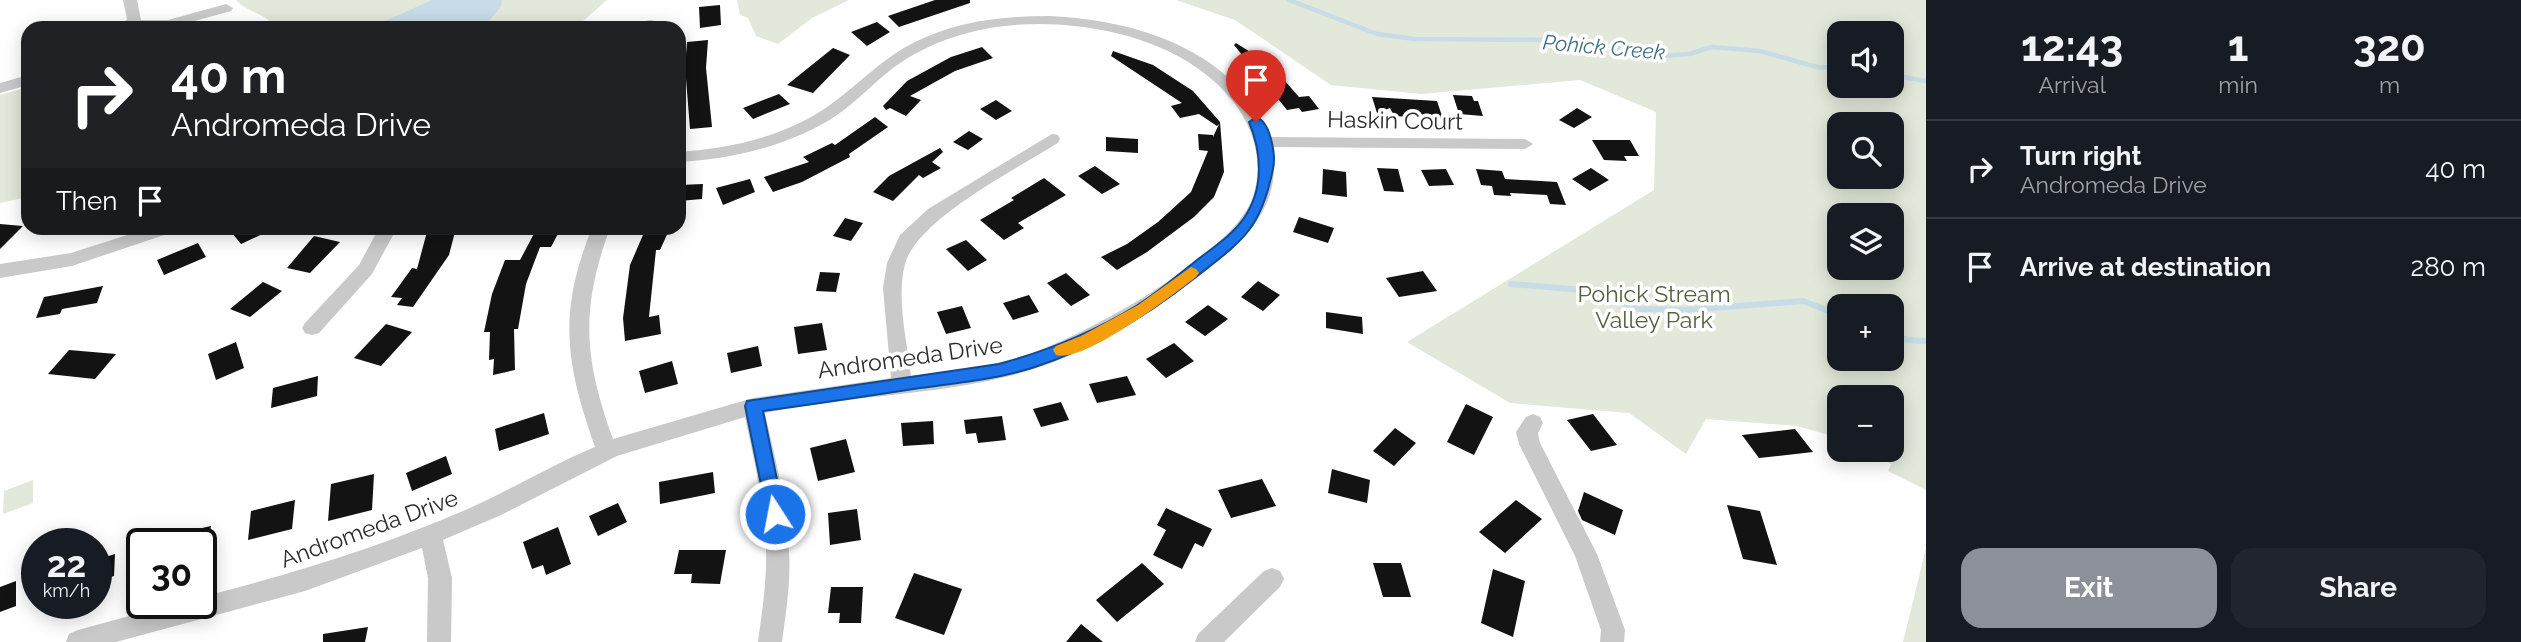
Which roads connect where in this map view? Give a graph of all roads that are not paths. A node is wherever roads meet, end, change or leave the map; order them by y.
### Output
1 (130, 0) edge
2 (226, 8) dead end
3 (133, 21) edge
4 (179, 21) edge
5 (21, 82) edge
6 (0, 88) edge
7 (1052, 139) dead end
8 (1264, 142) junction
9 (1525, 144) dead end
10 (686, 157) edge
11 (145, 235) edge
12 (386, 235) edge
13 (599, 235) edge
14 (0, 271) edge
15 (312, 328) dead end
16 (902, 385) junction
17 (753, 406) junction
18 (1533, 423) dead end
19 (607, 451) junction
20 (430, 534) junction
21 (1272, 579) dead end
22 (78, 642) edge
23 (439, 642) edge
24 (770, 642) edge
25 (1207, 642) edge
26 (1612, 642) edge

1 - 3 street
2 - 4 street
5 - 6 street
7 - 16 street
8 - 9 street, Haskin Court
8 - 10 street, Andromeda Drive
8 - 16 street, Andromeda Drive
11 - 14 street
12 - 15 street
13 - 19 street
16 - 17 street, Andromeda Drive
17 - 19 street, Andromeda Drive
17 - 24 street
18 - 26 street
19 - 20 street, Andromeda Drive
20 - 22 street, Andromeda Drive
20 - 23 street
21 - 25 street

